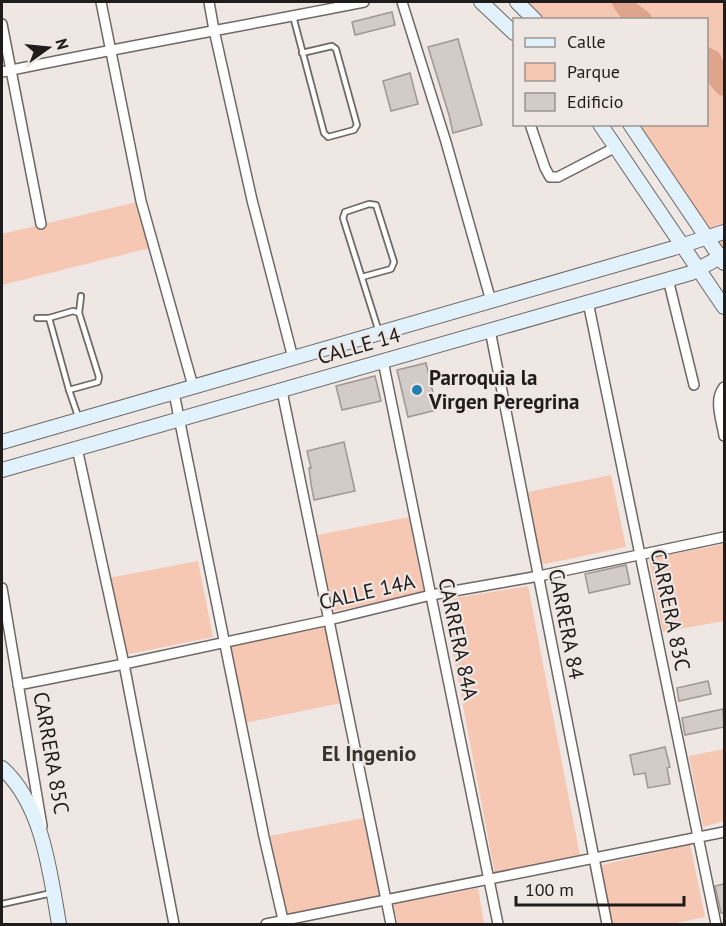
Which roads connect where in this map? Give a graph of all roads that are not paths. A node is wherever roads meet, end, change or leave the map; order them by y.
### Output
1 (101, 2) edge
2 (209, 2) edge
3 (364, 2) edge
4 (402, 2) edge
5 (481, 2) edge
6 (516, 2) edge
7 (324, 5) edge
8 (294, 16) junction
9 (533, 18) edge
10 (2, 24) edge
11 (214, 30) junction
12 (513, 32) edge
13 (111, 51) junction
14 (302, 53) junction
15 (6, 71) edge
16 (531, 126) edge
17 (602, 126) edge
18 (631, 126) edge
19 (616, 147) junction
20 (41, 224) dead end
21 (724, 232) edge
22 (706, 237) junction
23 (682, 245) junction
24 (723, 258) edge
25 (698, 269) junction
26 (362, 277) junction
27 (668, 279) junction
28 (81, 296) dead end
29 (490, 301) junction
30 (588, 302) junction
31 (724, 308) edge
32 (78, 314) junction
33 (37, 318) dead end
34 (49, 318) junction
35 (490, 330) junction
36 (379, 333) junction
37 (293, 358) junction
38 (383, 361) junction
39 (694, 385) dead end
40 (193, 386) junction
41 (724, 387) edge
42 (69, 390) junction
43 (282, 391) junction
44 (174, 393) junction
45 (79, 419) junction
46 (179, 420) junction
47 (724, 436) edge
48 (2, 442) edge
49 (77, 448) junction
50 (2, 470) edge
51 (724, 537) edge
52 (641, 554) junction
53 (539, 576) junction
54 (2, 588) edge
55 (430, 595) junction
56 (329, 620) junction
57 (224, 642) junction
58 (124, 664) junction
59 (18, 685) junction
60 (3, 767) edge
61 (724, 832) edge
62 (699, 837) junction
63 (47, 852) junction
64 (594, 858) junction
65 (489, 880) junction
66 (54, 893) junction
67 (386, 900) junction
68 (2, 904) edge
69 (284, 923) edge
70 (60, 924) edge
71 (174, 924) edge
72 (266, 924) edge
73 (391, 924) edge
74 (498, 924) edge
75 (607, 924) edge
76 (716, 924) edge

1 - 13 street
2 - 11 street
3 - 7 street
4 - 29 street
5 - 12 street
6 - 9 street
7 - 8 street
8 - 11 street
8 - 14 lane
10 - 15 street
11 - 13 street
11 - 37 street
13 - 15 street
13 - 40 street
14 - 14 lane
15 - 20 street
16 - 19 street
17 - 19 street
18 - 22 street
19 - 23 street
21 - 22 street, CALLE 14
22 - 23 street, CALLE 14
22 - 24 street
23 - 25 street
23 - 29 street, CALLE 14
24 - 25 street, CALLE 14
25 - 27 street, CALLE 14
25 - 31 street
26 - 26 lane
26 - 36 lane
27 - 30 street, CALLE 14
27 - 39 street
28 - 32 lane
29 - 36 street, CALLE 14
30 - 35 street, CALLE 14
30 - 52 street, CARRERA 83C
32 - 34 lane
32 - 42 lane
33 - 34 lane
34 - 42 lane
35 - 38 street, CALLE 14
35 - 53 street, CARRERA 84
36 - 37 street, CALLE 14
37 - 40 street, CALLE 14
38 - 43 street, CALLE 14
38 - 55 street, CARRERA 84A
40 - 44 street, CALLE 14
41 - 47 street
42 - 45 lane
43 - 46 street, CALLE 14
43 - 56 street
44 - 45 street, CALLE 14
44 - 46 street
45 - 48 street, CALLE 14
46 - 49 street, CALLE 14
46 - 57 street
49 - 50 street, CALLE 14
49 - 58 street
51 - 52 street, CALLE 14A
52 - 53 street, CALLE 14A
52 - 62 street, CARRERA 83C
53 - 55 street, CALLE 14A
53 - 64 street, CARRERA 84
54 - 59 street, CARRERA 85C
55 - 56 street, CALLE 14A
55 - 65 street, CARRERA 84A
56 - 57 street, CALLE 14A
56 - 67 street
57 - 58 street, CALLE 14A
57 - 69 street
58 - 59 street, CALLE 14A
58 - 71 street
59 - 63 street, CARRERA 85C
60 - 63 street
61 - 62 street
62 - 64 street
62 - 76 street, CARRERA 83C
63 - 66 street, CARRERA 85C
64 - 65 street
64 - 75 street, CARRERA 84
65 - 67 street
65 - 74 street, CARRERA 84A
66 - 68 lane
66 - 70 street, CARRERA 85C
67 - 69 street
67 - 73 street
69 - 72 street

